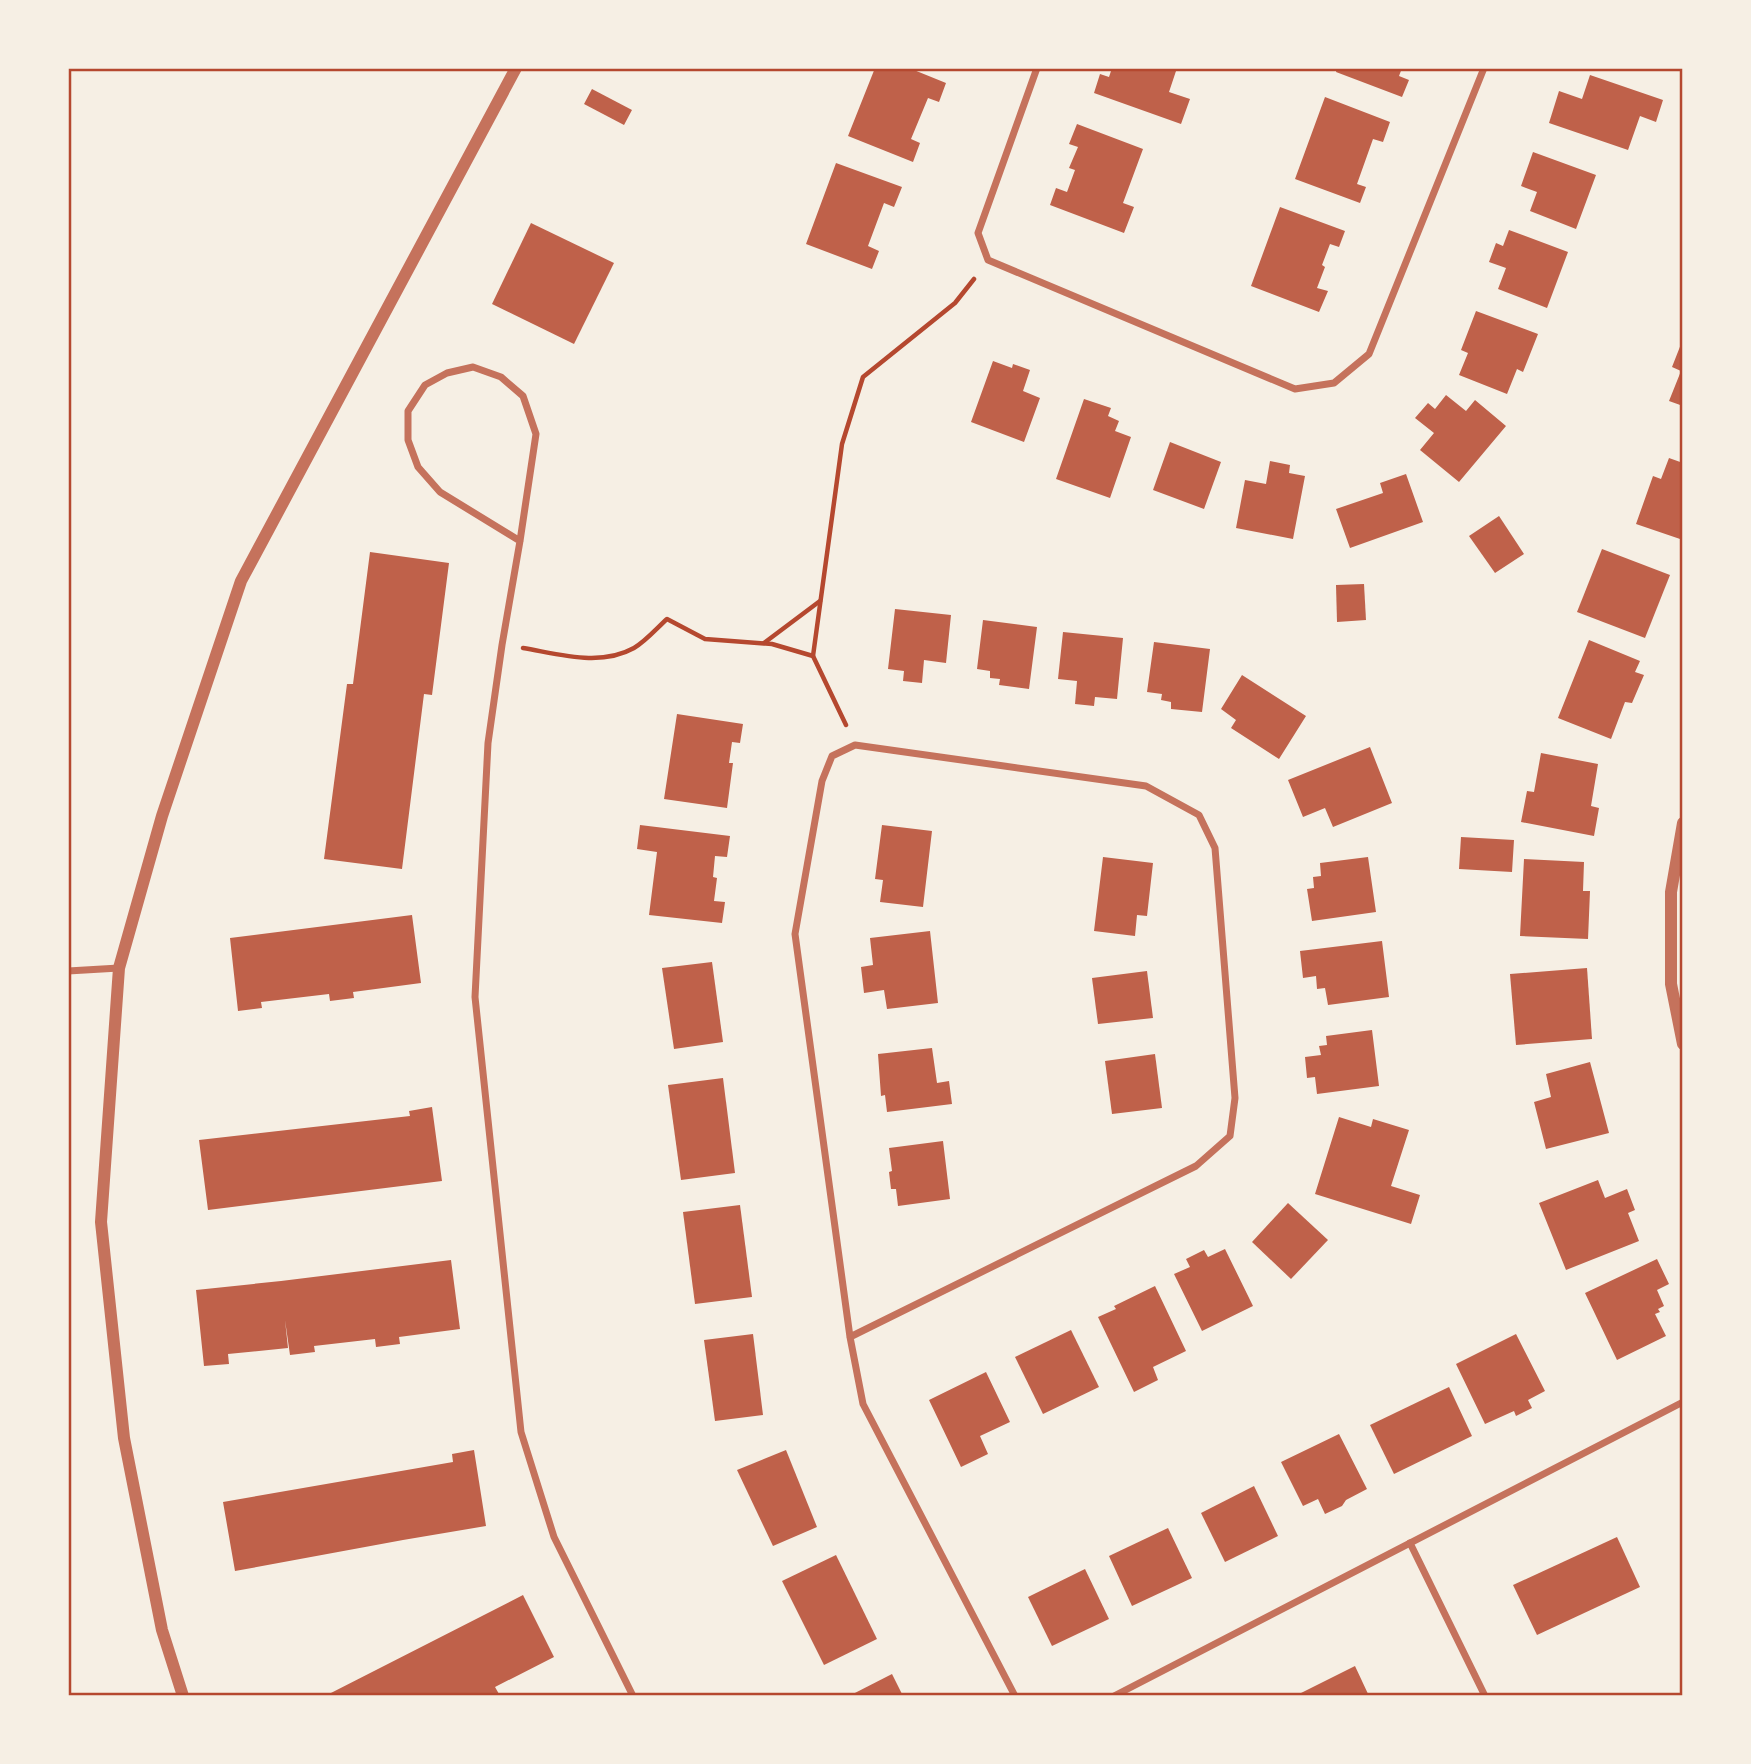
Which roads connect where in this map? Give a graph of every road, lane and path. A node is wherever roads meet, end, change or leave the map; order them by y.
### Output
1 (516, 68) edge
2 (1037, 68) edge
3 (1484, 68) edge
4 (988, 260) junction
5 (520, 541) junction
6 (820, 601) junction
7 (763, 644) junction
8 (502, 645) junction
9 (813, 656) junction
10 (855, 744) junction
11 (1683, 823) edge
12 (119, 968) junction
13 (68, 971) edge
14 (1683, 1044) edge
15 (850, 1337) junction
16 (1683, 1402) edge
17 (1409, 1543) junction
18 (183, 1696) edge
19 (633, 1696) edge
20 (1015, 1696) edge
21 (1114, 1696) edge
22 (1485, 1696) edge

1 - 12 street
2 - 4 street
3 - 4 street
4 - 6 path
5 - 5 street
5 - 8 street
6 - 7 path
6 - 9 path
7 - 8 path
7 - 9 path
8 - 19 street
9 - 10 path
10 - 15 street
10 - 15 street
11 - 14 street
12 - 13 street
12 - 18 street
15 - 20 street
16 - 17 street
17 - 21 street
17 - 22 street

